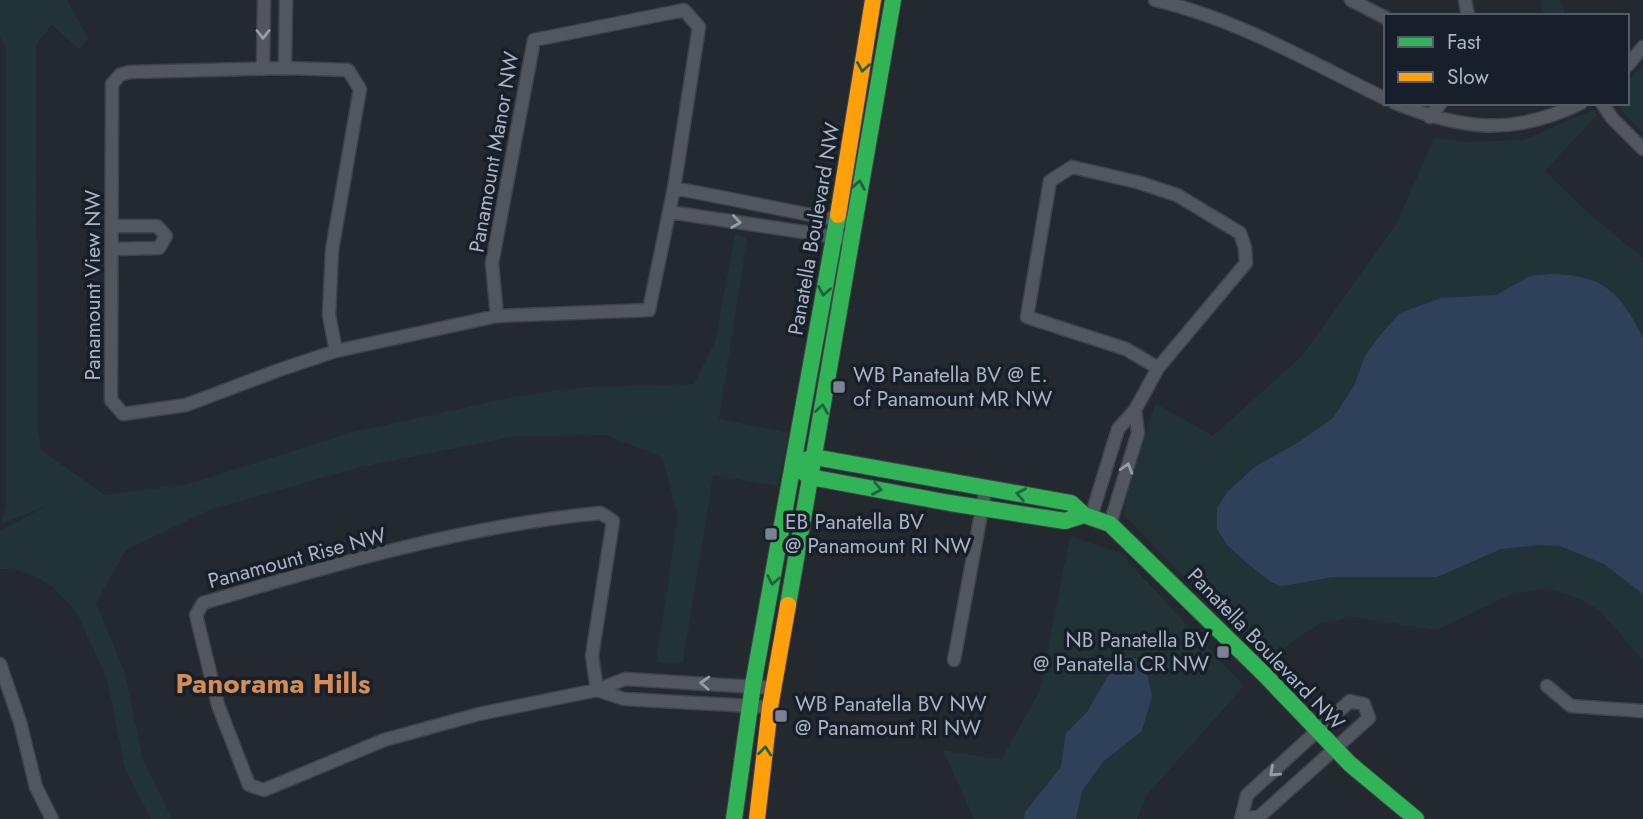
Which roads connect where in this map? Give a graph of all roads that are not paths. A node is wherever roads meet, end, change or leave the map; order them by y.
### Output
1 (264, 0) edge
2 (286, 0) edge
3 (873, 0) edge
4 (893, 0) edge
5 (1155, 0) edge
6 (1351, 0) edge
7 (1384, 17) edge
8 (1643, 47) edge
9 (1629, 64) edge
10 (285, 68) junction
11 (263, 69) junction
12 (1384, 98) edge
13 (1400, 105) edge
14 (1429, 105) edge
15 (1439, 105) edge
16 (1577, 105) edge
17 (1603, 105) edge
18 (1430, 117) junction
19 (1643, 149) edge
20 (674, 188) junction
21 (669, 212) junction
22 (113, 226) junction
23 (843, 229) junction
24 (113, 249) junction
25 (497, 316) junction
26 (336, 351) junction
27 (1158, 368) junction
28 (1135, 411) junction
29 (814, 457) junction
30 (794, 465) junction
31 (810, 477) junction
32 (986, 487) junction
33 (982, 508) junction
34 (1087, 516) junction
35 (1110, 524) junction
36 (954, 660) dead end
37 (0, 664) edge
38 (753, 685) junction
39 (1547, 686) dead end
40 (773, 688) junction
41 (597, 690) junction
42 (750, 706) junction
43 (770, 707) junction
44 (1643, 710) edge
45 (1318, 732) junction
46 (1334, 748) junction
47 (52, 819) edge
48 (734, 819) edge
49 (757, 819) edge
50 (1242, 819) edge
51 (1416, 819) edge

1 -> 11 street
2 - 10 street
3 -> 23 street, Panatella Boulevard NW
23 -> 4 street, Panatella Boulevard NW
5 - 12 street
6 - 7 street
8 - 9 street
10 - 11 street, Panamount View NW
10 - 26 street, Panamount View NW
11 - 22 street, Panamount View NW
13 - 18 street
14 - 18 street
15 - 18 street
16 - 18 street
17 - 19 street
20 - 21 street, Panamount Manor NW
20 - 23 street
20 - 25 street, Panamount Manor NW
21 -> 23 street
21 - 25 street, Panamount Manor NW
22 - 24 street, Panamount View NW
22 - 24 street
29 -> 23 street, Panatella Boulevard NW
23 -> 30 street, Panatella Boulevard NW
24 - 26 street, Panamount View NW
25 - 26 street, Panamount View NW
27 - 27 street
27 - 28 street
28 - 34 street
35 -> 28 street
29 - 30 street
29 - 31 street, Panatella Boulevard NW
29 - 32 street, Panatella Boulevard NW
30 - 31 street, Panatella Boulevard NW
30 -> 38 street, Panatella Boulevard NW
31 -> 33 street, Panatella Boulevard NW
31 - 40 street, Panatella Boulevard NW
32 - 33 street
34 -> 32 street, Panatella Boulevard NW
33 - 34 street, Panatella Boulevard NW
33 - 36 street
34 - 35 street, Panatella Boulevard NW
35 - 45 street, Panatella Boulevard NW
37 - 47 street
38 - 40 street, Panamount Rise NW
38 -> 41 street, Panamount Rise NW
38 - 42 street, Panatella Boulevard NW
39 - 44 street
40 - 43 street, Panatella Boulevard NW
41 - 41 street, Panamount Rise NW
41 - 42 street, Panamount Rise NW
42 - 43 street, Panamount Rise NW
42 - 48 street, Panatella Boulevard NW
49 -> 43 street, Panatella Boulevard NW
45 - 46 street, Panatella Boulevard NW
45 - 46 street
45 -> 50 street
46 - 50 street
46 - 51 street, Panatella Boulevard NW

